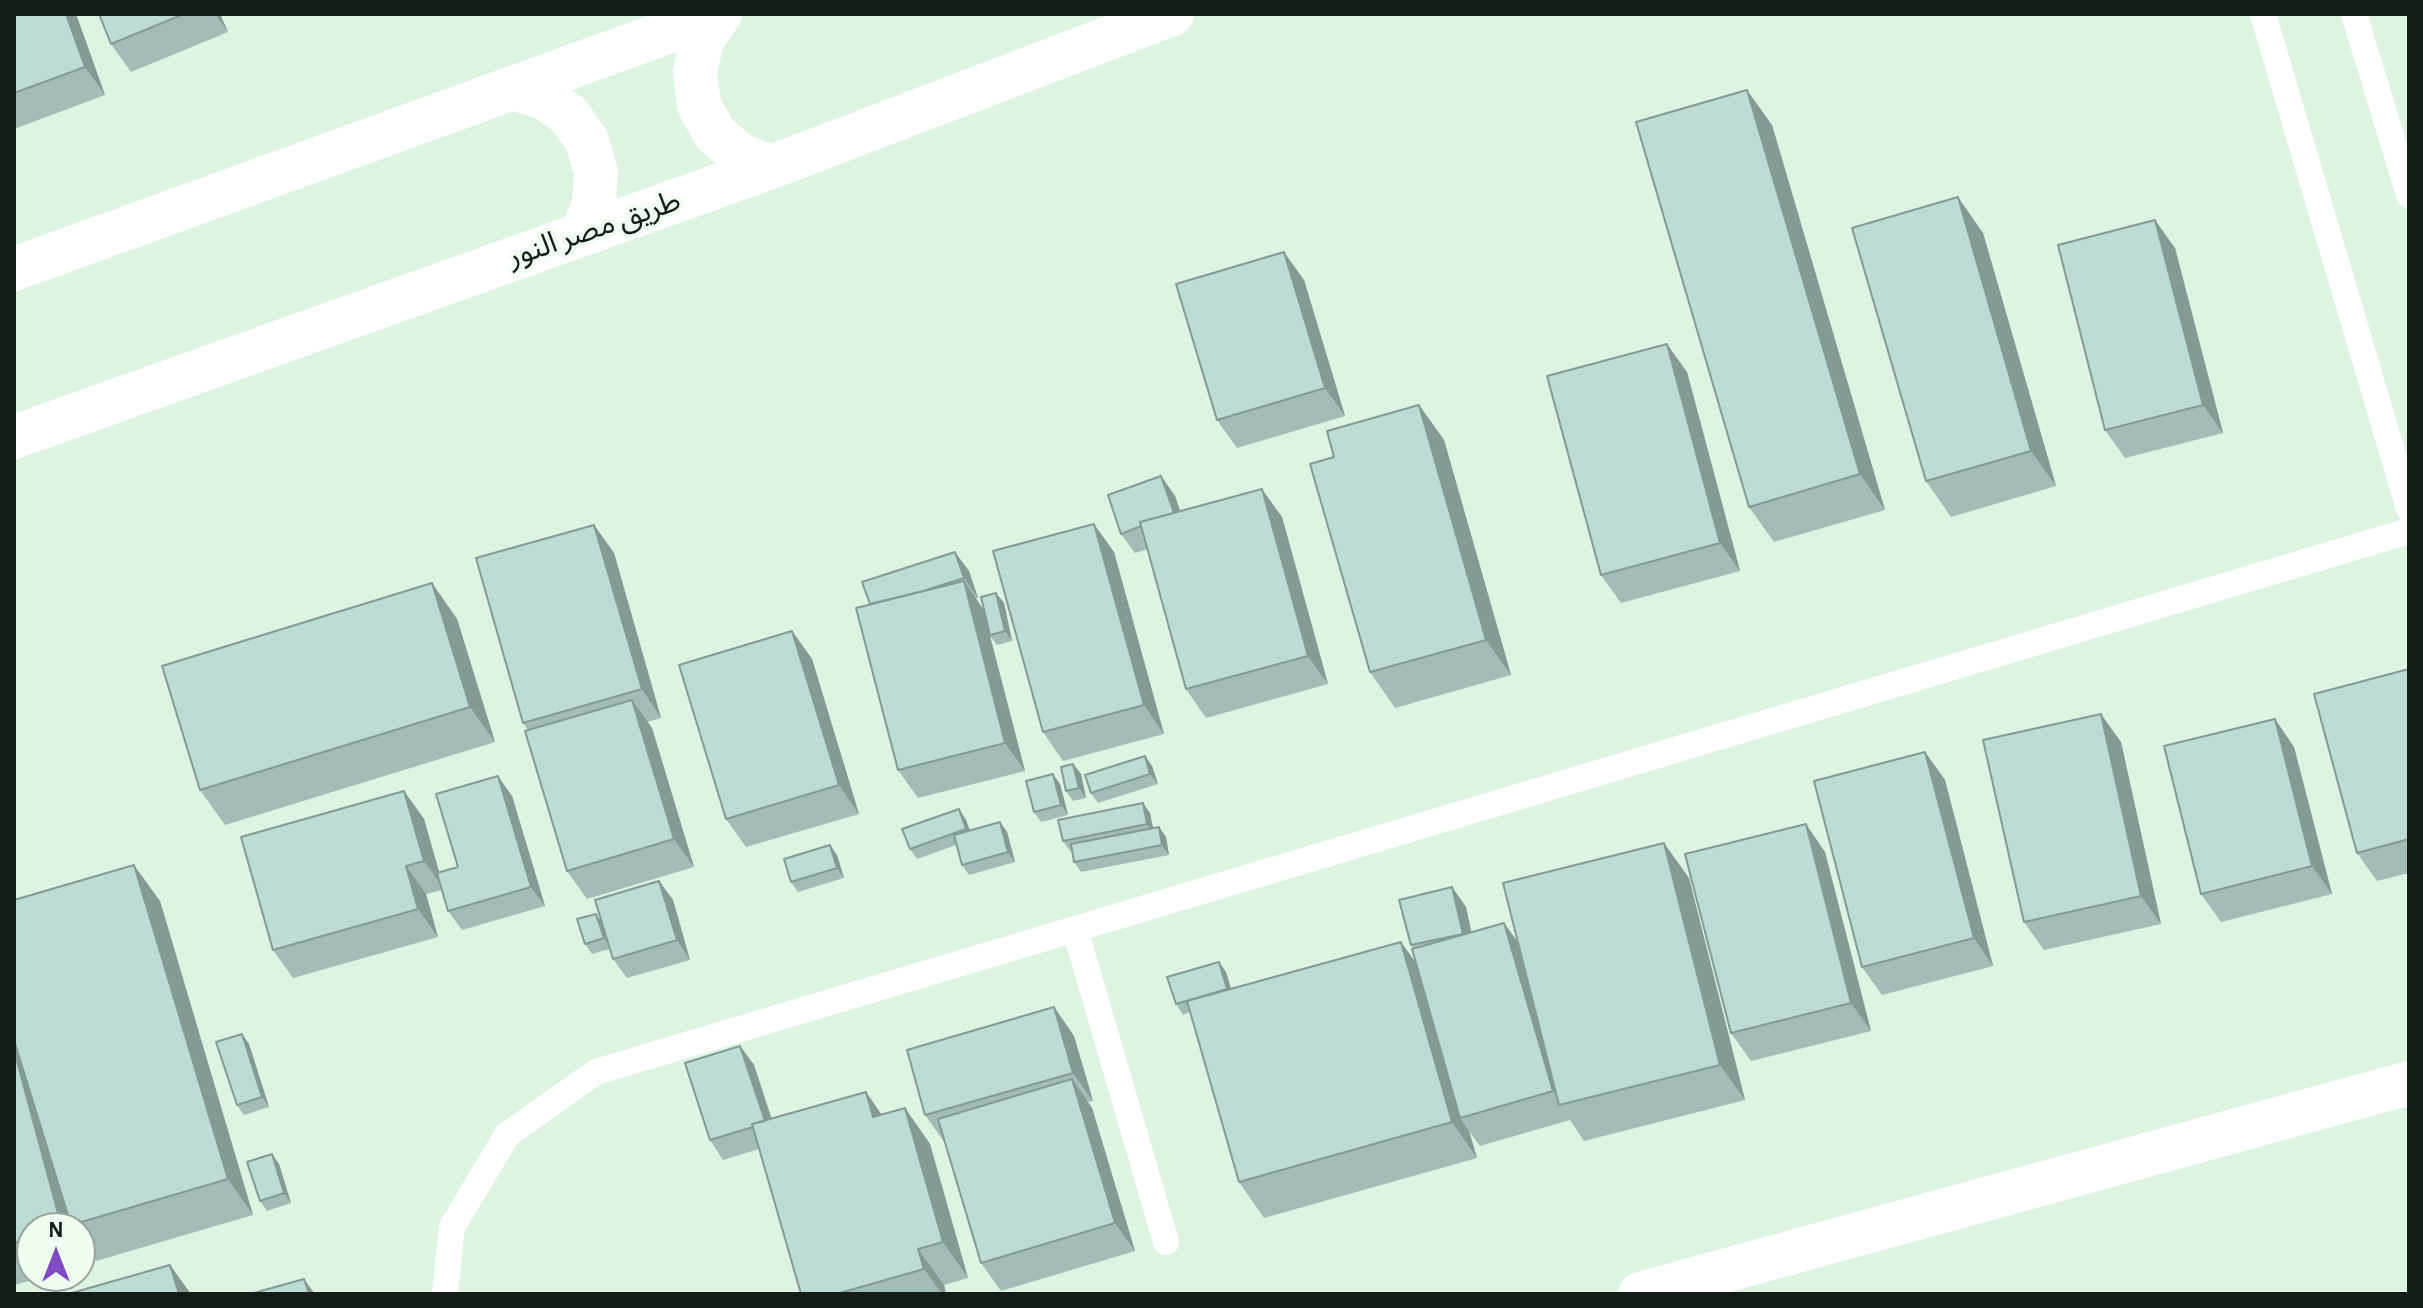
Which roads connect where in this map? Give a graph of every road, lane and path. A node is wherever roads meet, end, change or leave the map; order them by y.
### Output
1 (718, 14) edge
2 (1172, 14) edge
3 (2263, 14) edge
4 (2354, 14) edge
5 (512, 88) junction
6 (771, 167) junction
7 (2409, 195) edge
8 (582, 233) junction
9 (14, 269) edge
10 (14, 437) edge
11 (2409, 509) edge
12 (2409, 531) edge
13 (1075, 929) junction
14 (2409, 1083) edge
15 (1166, 1242) dead end
16 (1660, 1291) edge
17 (445, 1294) edge

1 - 5 street
1 - 6 street
2 - 6 street, طريق مصر النور
3 - 11 lane
4 - 7 lane
5 - 8 street
5 - 9 street
6 - 8 street, طريق مصر النور
8 - 10 street, طريق مصر النور
12 - 13 lane
13 - 15 lane
13 - 17 lane
14 - 16 street

